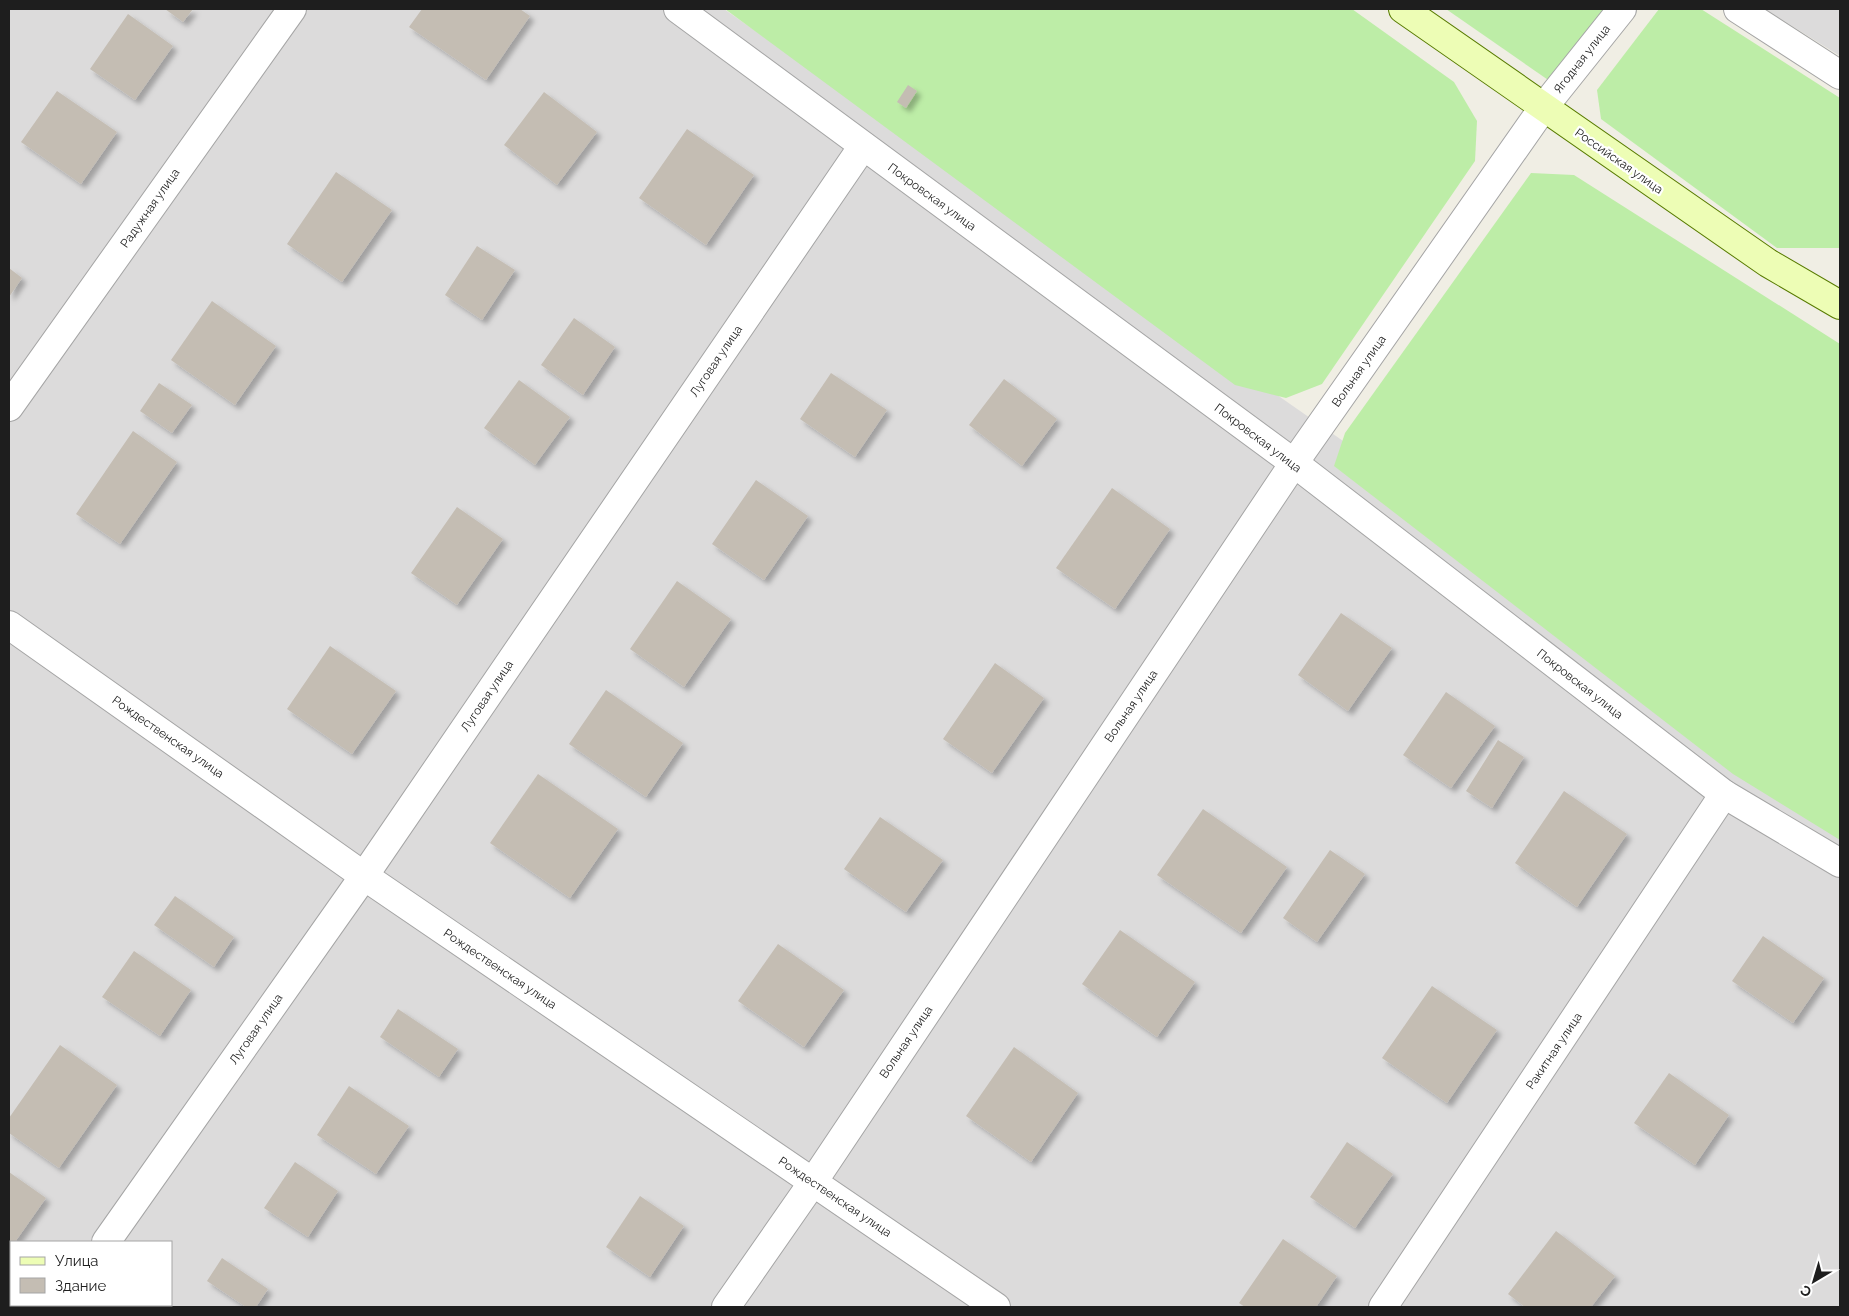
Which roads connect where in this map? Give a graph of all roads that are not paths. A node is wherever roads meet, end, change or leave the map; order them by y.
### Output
1 (292, 9) edge
2 (678, 9) edge
3 (1404, 9) edge
4 (1622, 9) edge
5 (1738, 9) edge
6 (1840, 75) edge
7 (1543, 108) junction
8 (863, 146) junction
9 (1840, 305) edge
10 (9, 407) edge
11 (1294, 464) junction
12 (9, 625) edge
13 (1724, 794) junction
14 (1840, 863) edge
15 (364, 876) junction
16 (813, 1182) junction
17 (107, 1241) edge
18 (726, 1307) edge
19 (996, 1307) edge
20 (1383, 1307) edge

1 - 10 street, Радужная улица
2 - 8 street, Покровская улица
3 - 7 main road, Российская улица
4 - 7 street, Ягодная улица
5 - 6 street
7 - 9 main road, Российская улица
7 - 11 street, Вольная улица
8 - 11 street, Покровская улица
8 - 15 street, Луговая улица
11 - 13 street, Покровская улица
11 - 16 street, Вольная улица
12 - 15 street, Рождественская улица
13 - 14 street, Покровская улица
13 - 20 street, Ракитная улица
15 - 16 street, Рождественская улица
15 - 17 street, Луговая улица
16 - 18 street, Вольная улица
16 - 19 street, Рождественская улица

